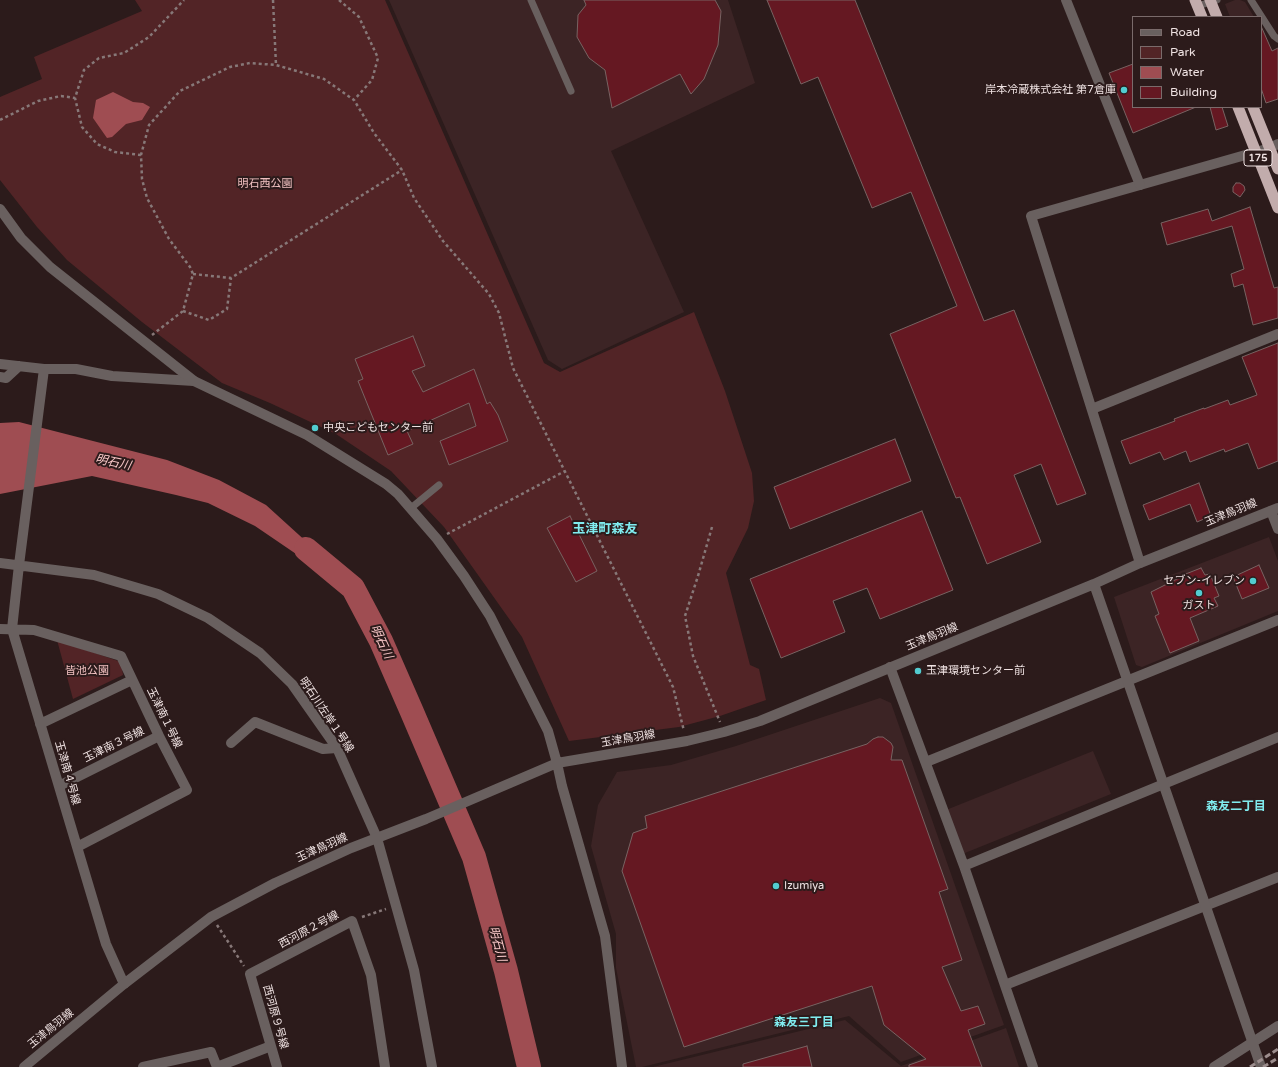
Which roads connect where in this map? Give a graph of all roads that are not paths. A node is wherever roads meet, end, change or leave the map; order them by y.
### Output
1 (531, 0) edge
2 (1066, 0) edge
3 (1251, 0) edge
4 (1213, 1) edge
5 (1196, 3) edge
6 (1202, 16) edge
7 (1217, 16) edge
8 (1261, 16) edge
9 (1262, 17) edge
10 (1278, 39) edge
11 (572, 91) dead end
12 (1238, 108) edge
13 (1254, 108) edge
14 (1274, 146) edge
15 (1256, 152) junction
16 (1278, 169) edge
17 (1140, 185) junction
18 (1278, 208) edge
19 (0, 210) edge
20 (1278, 334) edge
21 (0, 364) edge
22 (19, 366) junction
23 (44, 369) junction
24 (0, 377) edge
25 (194, 381) junction
26 (1092, 409) junction
27 (439, 485) dead end
28 (411, 508) junction
29 (1274, 509) edge
30 (1278, 529) edge
31 (0, 563) edge
32 (1140, 563) junction
33 (19, 564) junction
34 (1094, 584) junction
35 (1278, 620) edge
36 (0, 629) edge
37 (12, 629) junction
38 (890, 667) junction
39 (132, 680) junction
40 (1127, 681) junction
41 (40, 724) junction
42 (159, 736) junction
43 (1278, 736) edge
44 (231, 743) dead end
45 (337, 748) junction
46 (926, 762) junction
47 (557, 764) junction
48 (1163, 784) junction
49 (59, 786) junction
50 (377, 838) junction
51 (77, 847) junction
52 (964, 866) junction
53 (1278, 877) edge
54 (1206, 906) junction
55 (250, 974) joint
56 (124, 984) junction
57 (1005, 985) junction
58 (1278, 1026) edge
59 (1253, 1042) junction
60 (271, 1046) junction
61 (24, 1067) edge
62 (144, 1067) edge
63 (217, 1067) edge
64 (277, 1067) edge
65 (385, 1067) edge
66 (432, 1067) edge
67 (622, 1067) edge
68 (1033, 1067) edge
69 (1214, 1067) edge
70 (1261, 1067) edge

1 - 11 lane
2 - 17 street
3 - 8 lane
4 - 5 lane
4 - 7 highway
5 - 6 highway
9 - 10 lane
12 - 15 highway, 175
13 - 14 highway, 175
14 - 15 street
14 - 16 highway, 175
15 - 17 street
15 - 18 highway, 175
17 - 26 street
19 - 25 street
20 - 26 street
21 - 22 street
22 - 23 street
22 - 24 street
23 - 25 street
23 - 33 street, 玉津南４号線
25 - 28 street
26 - 32 street
27 - 28 lane
28 - 47 street
29 - 30 street
29 - 32 street, 玉津鳥羽線
31 - 33 street, 明石川左岸１号線
32 - 34 street, 玉津鳥羽線
33 - 37 street, 玉津南４号線
33 - 45 street, 明石川左岸１号線
34 - 38 street, 玉津鳥羽線
34 - 40 street
35 - 40 street
36 - 37 street, 玉津南１号線
37 - 39 street, 玉津南１号線
37 - 41 street, 玉津南４号線
38 - 46 street
38 - 47 street, 玉津鳥羽線
39 - 41 street
39 - 42 street, 玉津南１号線
40 - 46 street
40 - 48 street
41 - 49 street, 玉津南４号線
42 - 49 street, 玉津南３号線
42 - 51 street, 玉津南１号線
43 - 48 street
44 - 45 street
45 - 50 street, 明石川左岸１号線
46 - 52 street
47 - 50 street, 玉津鳥羽線
47 - 67 street
48 - 52 street
48 - 54 street
49 - 51 street, 玉津南４号線
50 - 56 street, 玉津鳥羽線
50 - 66 street, 明石川左岸１号線
51 - 56 street, 玉津南４号線
52 - 57 street
53 - 54 street
54 - 57 street
54 - 59 street
55 - 60 street, 西河原９号線
55 - 65 street, 西河原２号線
56 - 61 street, 玉津鳥羽線
57 - 68 street
58 - 59 street
59 - 69 street
59 - 70 street
60 - 63 street
60 - 64 street, 西河原９号線
62 - 63 street

